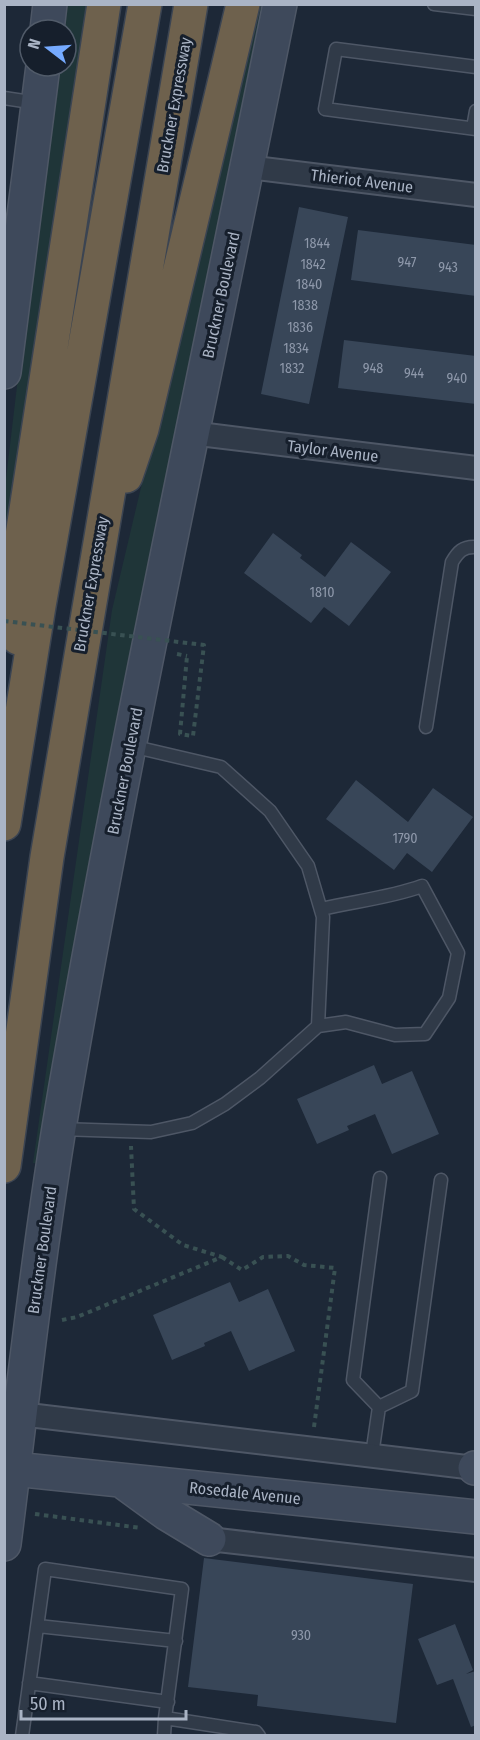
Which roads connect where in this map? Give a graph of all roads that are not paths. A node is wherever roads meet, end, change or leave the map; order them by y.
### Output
1 (104, 4) edge
2 (145, 4) edge
3 (190, 4) edge
4 (243, 4) edge
5 (280, 4) edge
6 (434, 4) edge
7 (476, 9) edge
8 (476, 67) edge
9 (41, 78) edge
10 (4, 98) edge
11 (38, 103) junction
12 (476, 111) edge
13 (474, 129) edge
14 (248, 167) junction
15 (476, 195) edge
16 (4, 372) edge
17 (191, 433) junction
18 (476, 468) edge
19 (476, 547) edge
20 (92, 580) junction
21 (20, 723) junction
22 (426, 727) dead end
23 (131, 746) junction
24 (4, 824) edge
25 (321, 909) junction
26 (318, 1026) junction
27 (59, 1130) junction
28 (4, 1166) edge
29 (380, 1178) dead end
30 (441, 1180) dead end
31 (379, 1407) junction
32 (20, 1414) junction
33 (372, 1455) junction
34 (476, 1463) edge
35 (8, 1468) edge
36 (475, 1468) edge
37 (121, 1480) junction
38 (476, 1517) edge
39 (209, 1539) joint
40 (4, 1544) edge
41 (476, 1570) edge
42 (38, 1626) junction
43 (176, 1641) junction
44 (29, 1683) junction
45 (168, 1701) junction
46 (165, 1718) junction
47 (22, 1736) edge
48 (164, 1736) edge
49 (260, 1736) edge

1 - 21 highway
2 - 21 highway
3 - 20 highway, Bruckner Expressway
4 - 20 highway
5 - 14 main road, Bruckner Boulevard
6 - 7 lane
8 - 13 lane
9 - 11 main road
10 - 11 lane
11 - 16 main road
12 - 13 lane
14 - 15 street, Thieriot Avenue
14 - 17 main road, Bruckner Boulevard
17 - 18 street, Taylor Avenue
17 - 23 main road, Bruckner Boulevard
19 - 22 lane
20 - 28 highway, Bruckner Expressway
21 - 24 highway
23 - 25 lane
23 - 27 main road, Bruckner Boulevard
25 - 26 lane
25 - 26 lane
26 - 27 lane
27 - 32 main road, Bruckner Boulevard
29 - 31 lane
30 - 31 lane
31 - 33 lane
32 - 33 street
32 - 35 main road, Bruckner Boulevard
33 - 36 street
34 - 36 lane
35 - 37 main road, Rosedale Avenue
35 - 40 main road, Bruckner Boulevard
37 - 38 main road, Rosedale Avenue
37 - 39 main road
39 - 41 street
42 - 43 lane
42 - 43 lane
42 - 44 lane
43 - 45 lane
44 - 45 lane
44 - 47 lane
45 - 46 lane
46 - 48 lane
46 - 49 lane

